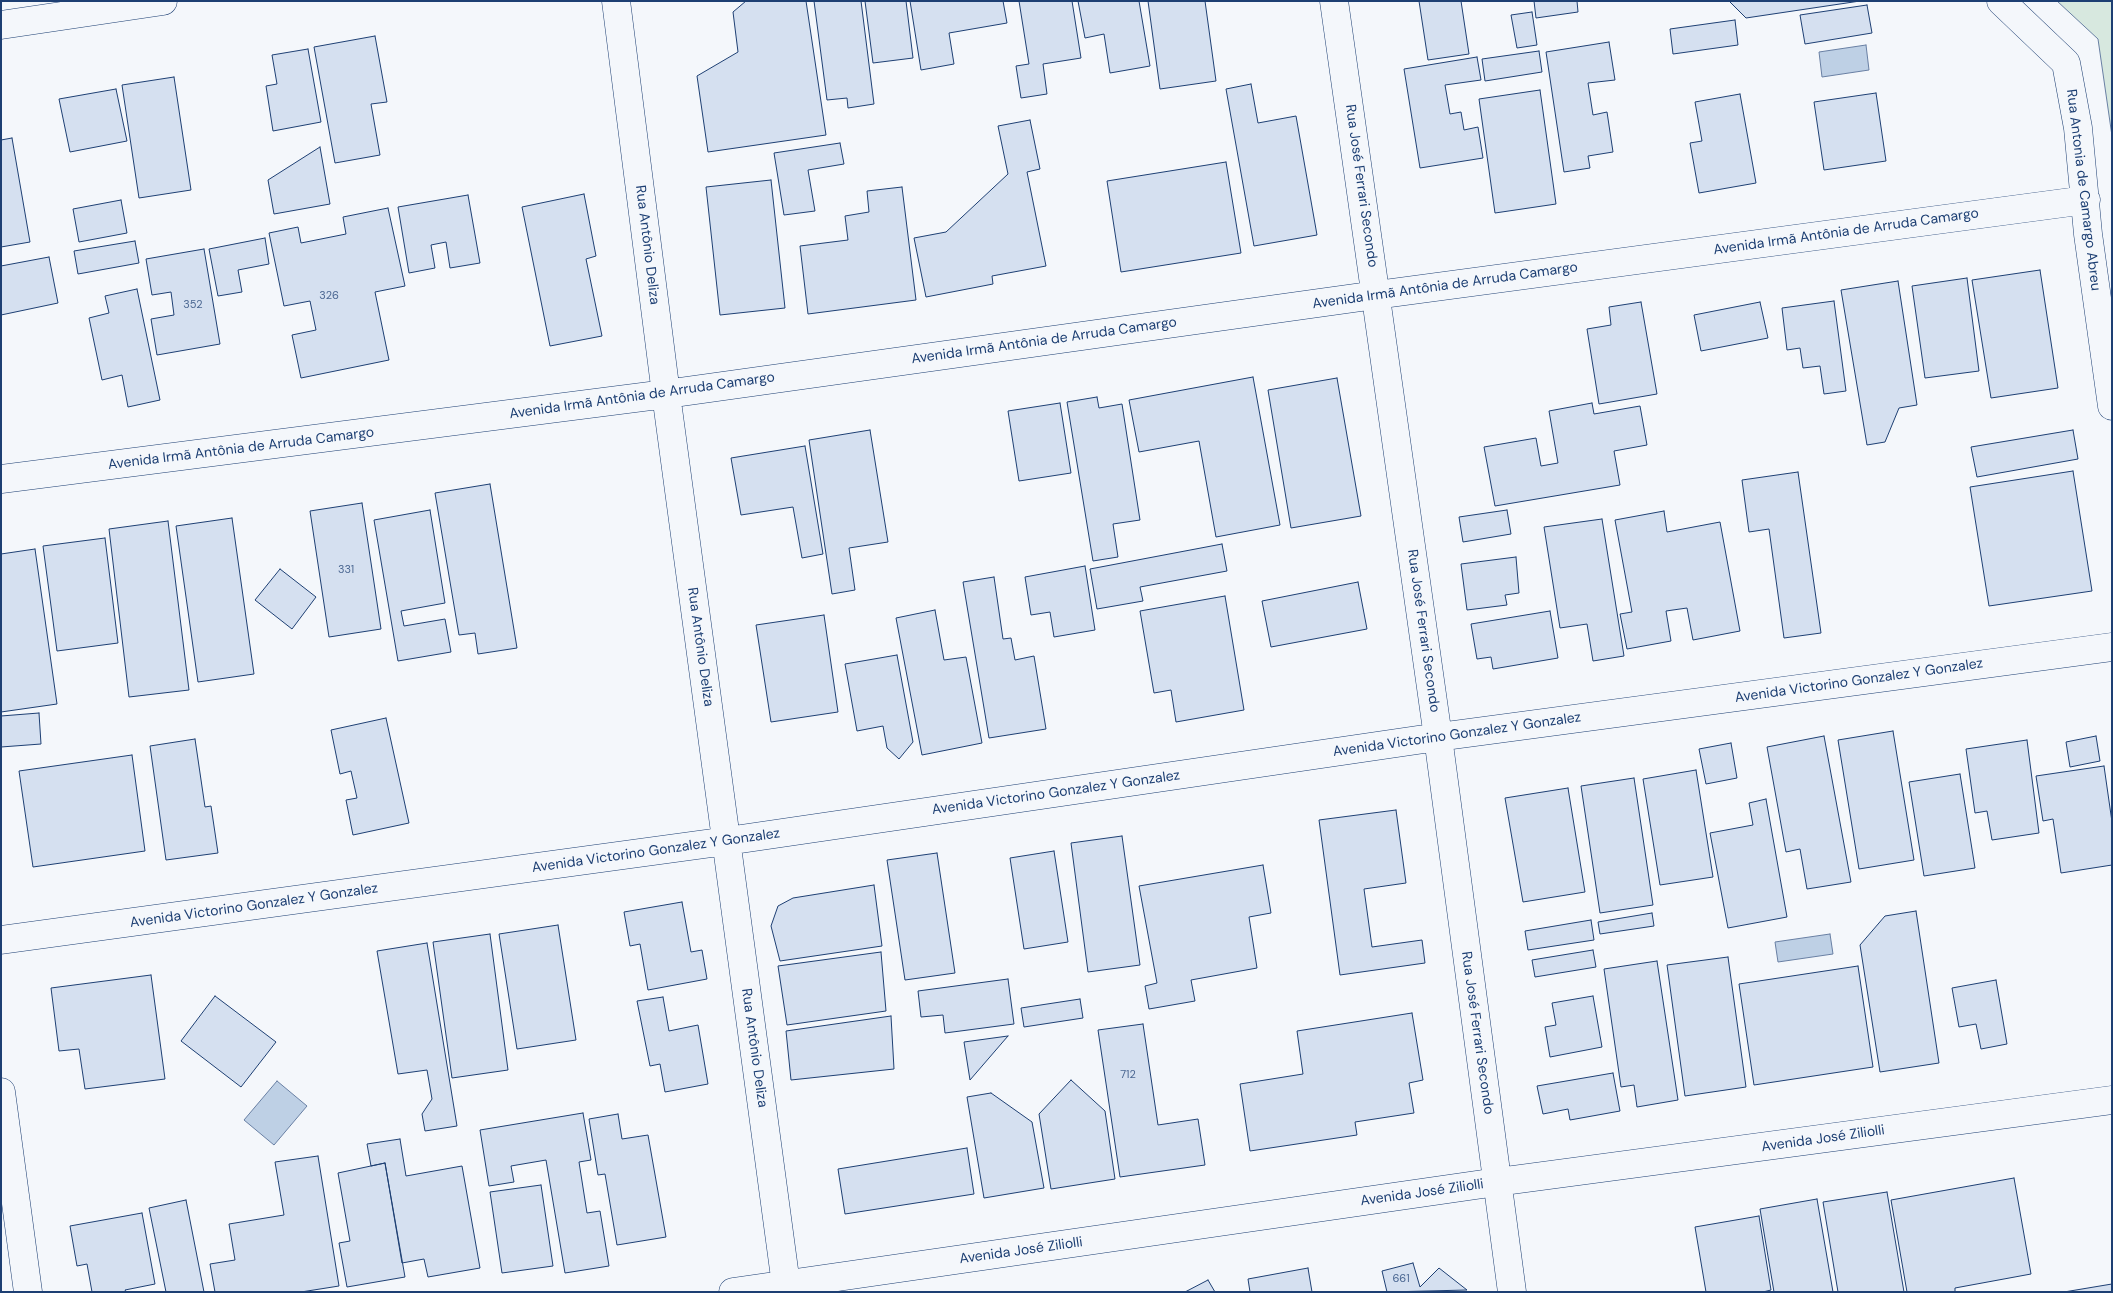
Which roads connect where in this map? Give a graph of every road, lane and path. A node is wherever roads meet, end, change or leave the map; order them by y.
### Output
1 (163, 1) edge
2 (616, 1) edge
3 (1334, 1) edge
4 (2001, 1) edge
5 (1, 25) edge
6 (2086, 200) junction
7 (1376, 295) junction
8 (666, 394) junction
9 (2112, 406) edge
10 (1, 480) edge
11 (2112, 647) edge
12 (1438, 737) junction
13 (727, 841) junction
14 (1, 940) edge
15 (1, 1092) edge
16 (2112, 1100) edge
17 (1497, 1182) junction
18 (786, 1288) edge
19 (28, 1292) edge
20 (733, 1292) edge
21 (1512, 1292) edge

1 - 5 street
2 - 8 street, Rua Antônio Deliza
3 - 7 street, Rua José Ferrari Secondo
4 - 6 street, Rua Antonia de Camargo Abreu
6 - 7 street, Avenida Irmã Antônia de Arruda Camargo
6 - 9 street, Rua Antonia de Camargo Abreu
7 - 8 street, Avenida Irmã Antônia de Arruda Camargo
7 - 12 street, Rua José Ferrari Secondo
8 - 10 street, Avenida Irmã Antônia de Arruda Camargo
8 - 13 street, Rua Antônio Deliza
11 - 12 street, Avenida Victorino Gonzalez Y Gonzalez
12 - 13 street, Avenida Victorino Gonzalez Y Gonzalez
12 - 17 street, Rua José Ferrari Secondo
13 - 14 street, Avenida Victorino Gonzalez Y Gonzalez
13 - 18 street, Rua Antônio Deliza
15 - 19 street
16 - 17 street, Avenida José Ziliolli
17 - 18 street, Avenida José Ziliolli
17 - 21 street, Rua José Ferrari Secondo
18 - 20 street, Avenida José Ziliolli

